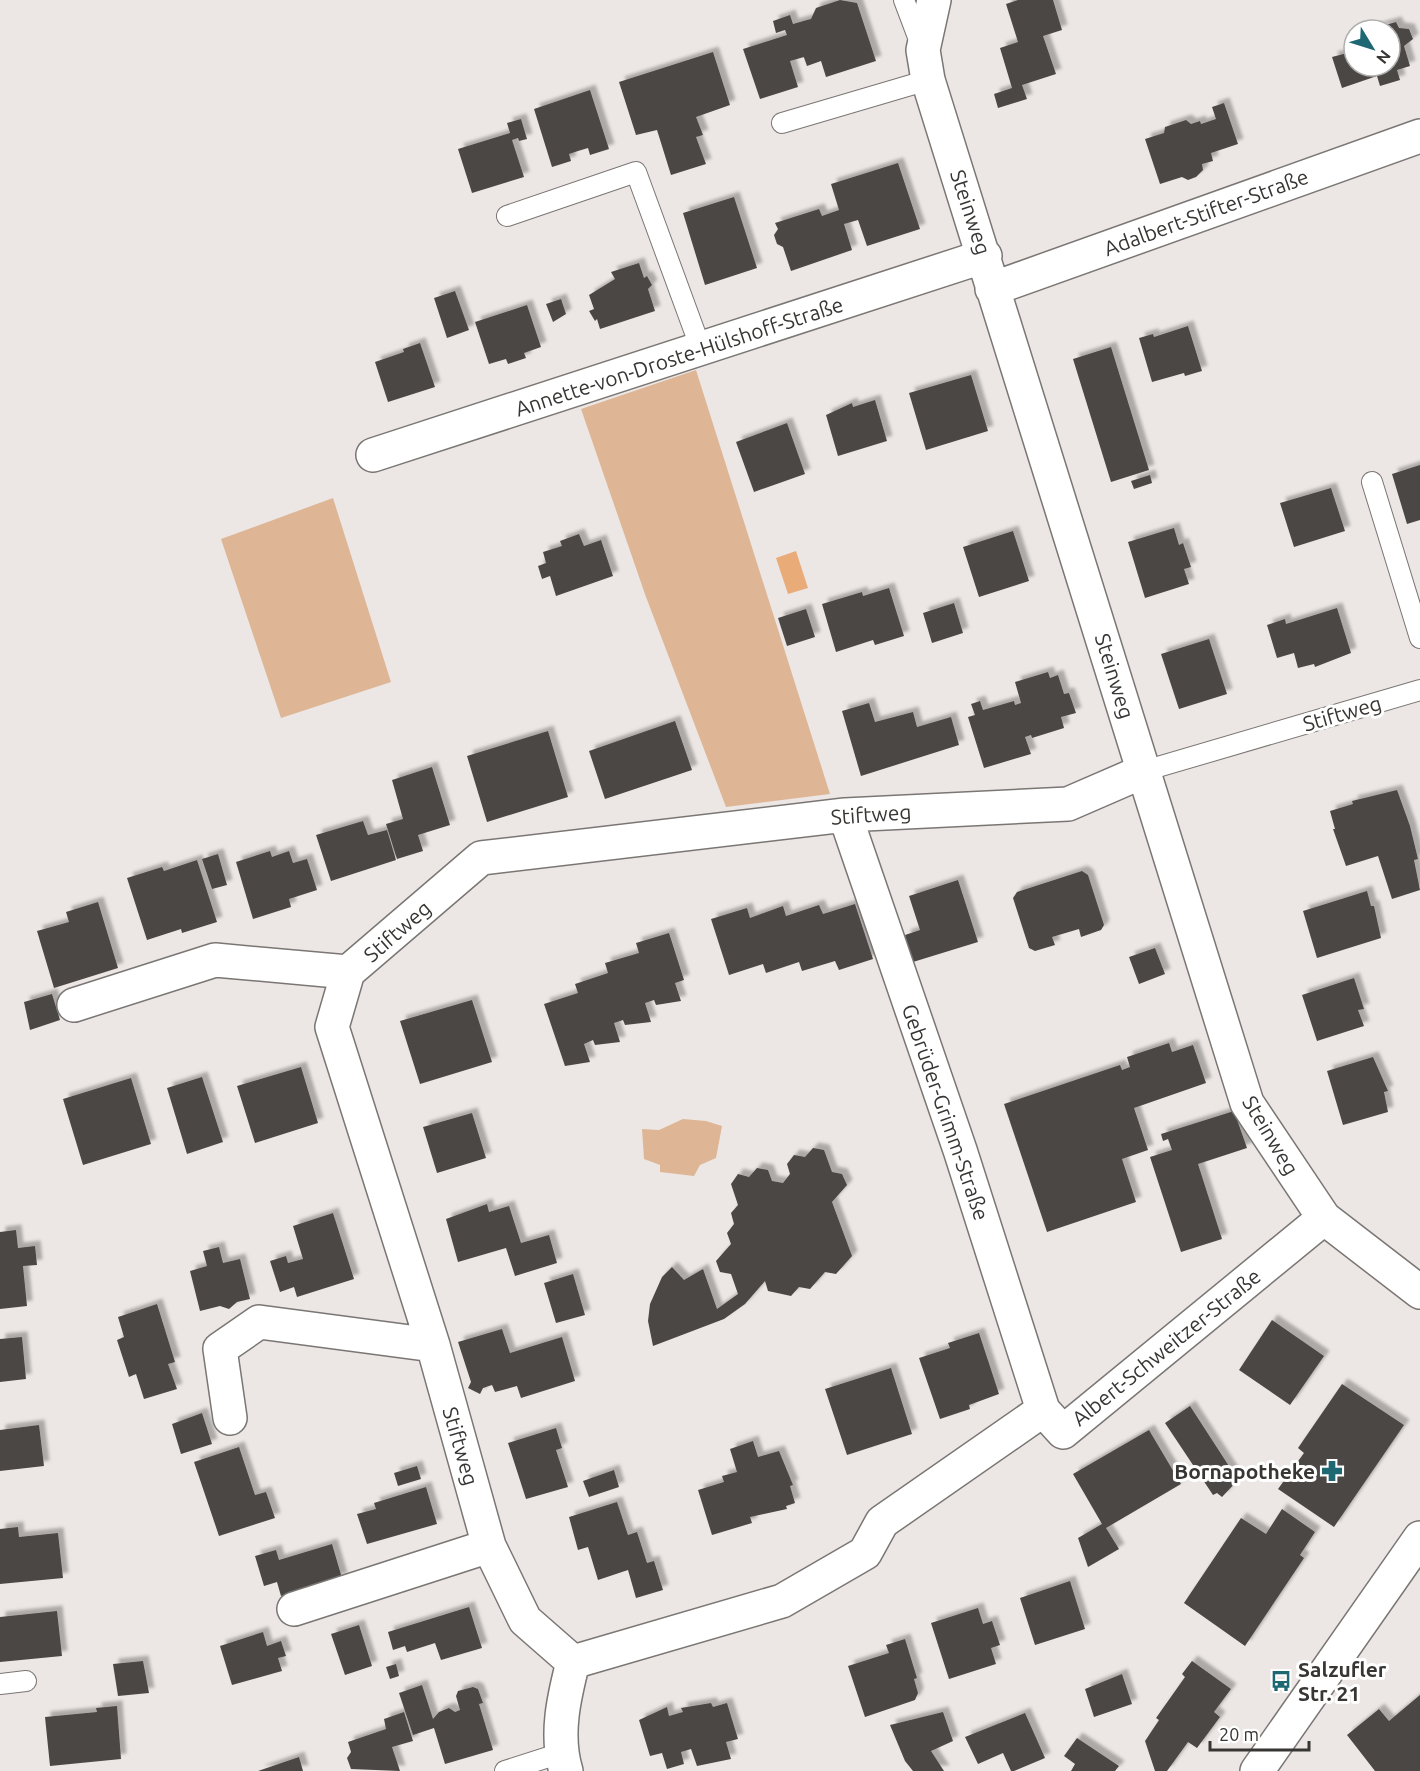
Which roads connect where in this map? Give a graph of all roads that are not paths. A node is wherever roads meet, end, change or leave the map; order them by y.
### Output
1 (904, 0) edge
2 (934, 0) edge
3 (925, 65) junction
4 (782, 123) dead end
5 (1420, 136) edge
6 (507, 216) dead end
7 (985, 256) junction
8 (992, 289) junction
9 (701, 349) junction
10 (373, 455) dead end
11 (1371, 482) dead end
12 (1420, 638) edge
13 (1420, 690) edge
14 (1144, 771) junction
15 (844, 815) junction
16 (348, 972) junction
17 (74, 1005) dead end
18 (1324, 1218) junction
19 (1420, 1292) edge
20 (433, 1345) junction
21 (1042, 1410) junction
22 (230, 1418) dead end
23 (1420, 1538) edge
24 (489, 1546) junction
25 (294, 1609) dead end
26 (573, 1662) junction
27 (26, 1681) dead end
28 (0, 1684) edge
29 (563, 1762) edge
30 (506, 1771) edge
31 (1257, 1771) edge

1 - 3 lane
2 - 3 street
3 - 4 lane
3 - 7 street, Steinweg
5 - 8 street, Adalbert-Stifter-Straße
6 - 9 lane
7 - 8 street, Steinweg
7 - 9 street, Annette-von-Droste-Hülshoff-Straße
8 - 14 street, Steinweg
9 - 10 street, Annette-von-Droste-Hülshoff-Straße
11 - 12 lane
13 - 14 lane, Stiftweg
14 - 15 street, Stiftweg
14 - 18 street, Steinweg
15 - 16 street, Stiftweg
15 - 21 street, Gebrüder-Grimm-Straße
16 - 17 street, Stiftweg
16 - 20 street, Stiftweg
18 - 19 street, Steinweg
18 - 21 street, Albert-Schweitzer-Straße
20 - 22 street
20 - 24 street, Stiftweg
21 - 26 street, Albert-Schweitzer-Straße
23 - 31 street
24 - 25 street
24 - 26 street, Stiftweg
26 - 29 street
27 - 28 lane
29 - 30 lane

